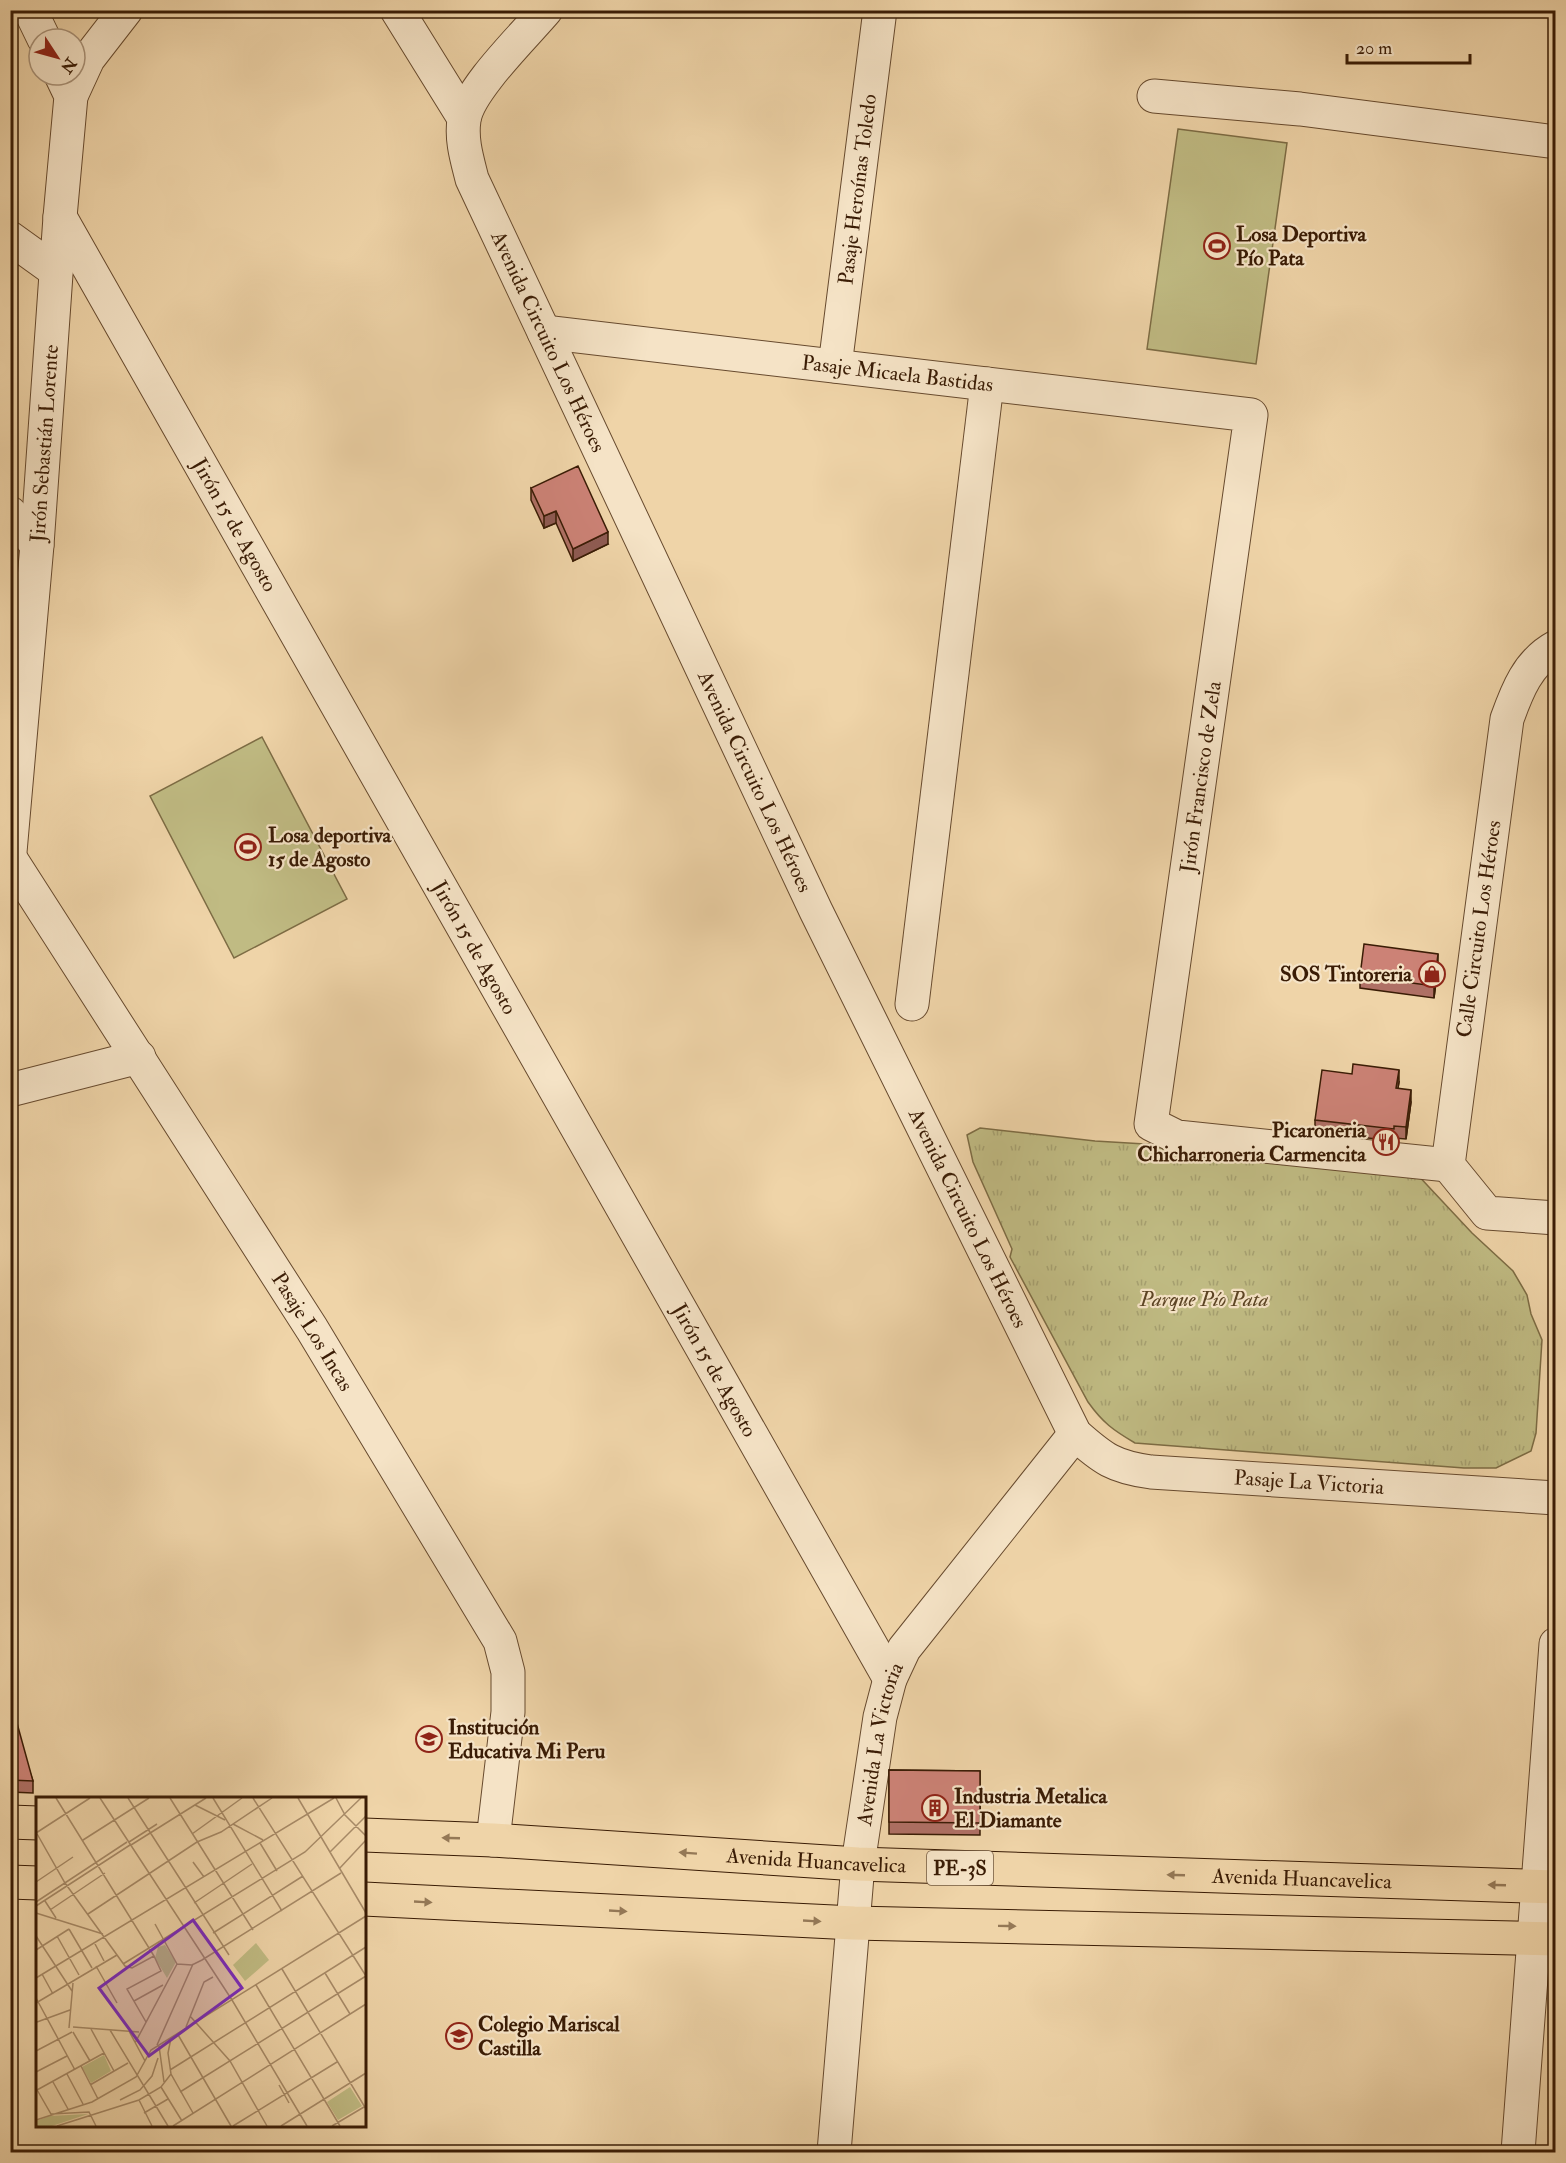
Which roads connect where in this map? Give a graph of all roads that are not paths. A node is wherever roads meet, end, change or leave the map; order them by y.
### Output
1 (30, 10) edge
2 (126, 10) edge
3 (397, 10) edge
4 (546, 10) edge
5 (880, 10) edge
6 (38, 27) edge
7 (87, 60) edge
8 (66, 87) edge
9 (1154, 96) dead end
10 (464, 118) junction
11 (1556, 142) edge
12 (60, 217) junction
13 (10, 238) edge
14 (56, 271) junction
15 (544, 332) junction
16 (835, 366) junction
17 (987, 384) junction
18 (1251, 415) joint
19 (10, 513) edge
20 (37, 545) junction
21 (1556, 647) edge
22 (18, 675) edge
23 (10, 852) edge
24 (10, 858) edge
25 (912, 1004) dead end
26 (139, 1057) junction
27 (10, 1090) edge
28 (1448, 1166) junction
29 (1556, 1218) edge
30 (1076, 1434) junction
31 (1556, 1498) edge
32 (1556, 1644) edge
33 (890, 1679) junction
34 (10, 1822) edge
35 (36, 1822) edge
36 (366, 1835) edge
37 (493, 1840) junction
38 (858, 1864) junction
39 (10, 1882) edge
40 (36, 1883) edge
41 (1546, 1887) edge
42 (366, 1899) edge
43 (854, 1923) junction
44 (1545, 1939) edge
45 (834, 2152) edge
46 (1518, 2152) edge

1 - 6 street
2 - 7 street, Jirón Sebastián Lorente
3 - 10 street
4 - 10 street
5 - 16 street, Pasaje Heroínas Toledo
8 - 12 street, Jirón Sebastián Lorente
9 - 11 street
10 - 15 street, Avenida Circuito Los Héroes
12 - 14 street, Jirón Sebastián Lorente
12 - 33 street, Jirón 15 de Agosto
13 - 14 street
14 - 20 street, Jirón Sebastián Lorente
15 - 16 street, Pasaje Micaela Bastidas
15 - 30 street, Avenida Circuito Los Héroes
16 - 17 street, Pasaje Micaela Bastidas
17 - 18 street, Pasaje Micaela Bastidas
17 - 25 street
18 - 28 street, Jirón Francisco de Zela
19 - 20 street
20 - 22 street, Jirón Sebastián Lorente
21 - 28 street, Calle Circuito Los Héroes
22 - 23 street, Jirón Sebastián Lorente
24 - 26 street, Pasaje Los Incas
26 - 27 street
26 - 37 street, Pasaje Los Incas
28 - 29 street
30 - 31 street, Pasaje La Victoria
30 - 33 street, Avenida La Victoria
32 - 41 street
33 - 38 street, Avenida La Victoria
34 - 35 highway
37 -> 36 highway, Avenida Huancavelica / PE-3S
38 -> 37 highway, Avenida Huancavelica / PE-3S
41 -> 38 highway, Avenida Huancavelica / PE-3S
38 - 43 street, Avenida La Victoria
39 - 40 highway
41 - 44 street
42 -> 43 highway
43 -> 44 highway
43 - 45 street, Avenida La Victoria
44 - 46 street

